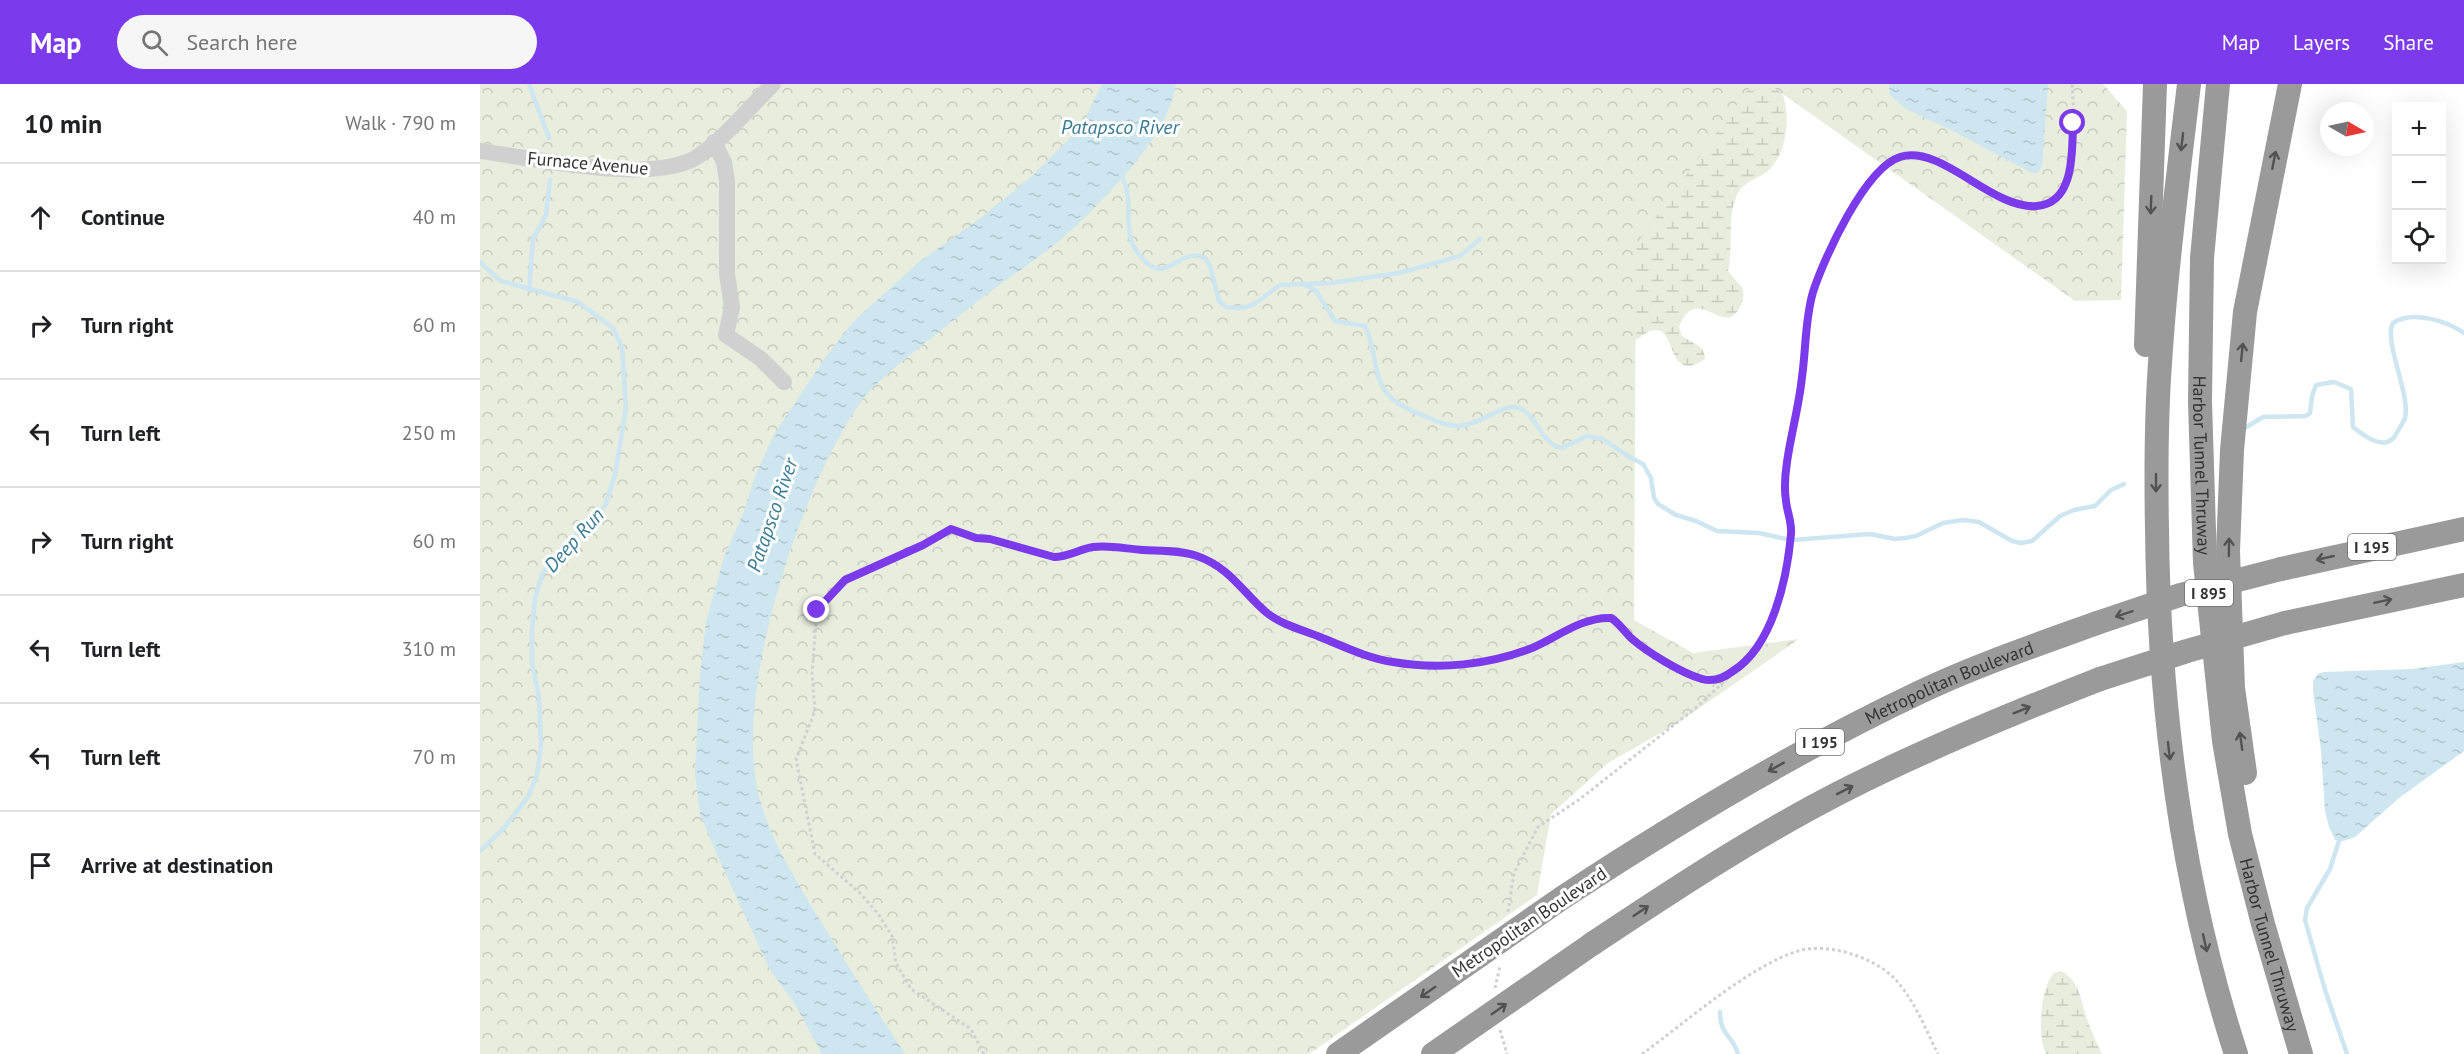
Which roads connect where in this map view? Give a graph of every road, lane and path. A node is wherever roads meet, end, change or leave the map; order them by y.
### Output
1 (773, 84) edge
2 (2072, 84) edge
3 (2155, 84) edge
4 (2189, 84) edge
5 (2218, 84) edge
6 (2290, 84) edge
7 (714, 142) junction
8 (480, 151) edge
9 (784, 382) dead end
10 (2157, 424) junction
11 (2464, 529) edge
12 (2464, 585) edge
13 (1737, 669) junction
14 (1508, 917) dead end
15 (2263, 924) junction
16 (1501, 962) dead end
17 (1493, 995) dead end
18 (1499, 1026) dead end
19 (984, 1054) edge
20 (1338, 1054) edge
21 (1433, 1054) edge
22 (1508, 1054) edge
23 (1642, 1054) edge
24 (1938, 1054) edge
25 (2236, 1054) edge
26 (2301, 1054) edge

1 - 7 street, Furnace Avenue
2 - 13 path
3 -> 10 highway
4 -> 10 highway, I 895
5 - 15 highway, Harbor Tunnel Thruway / I 895
15 -> 6 highway
7 - 8 street, Furnace Avenue
7 - 9 street
10 -> 25 highway, I 895
11 -> 20 highway, Metropolitan Boulevard / I 195, bridge
21 -> 12 highway, bridge
13 - 14 path
13 - 19 path
15 - 26 highway, Harbor Tunnel Thruway / I 895
16 - 17 path
18 - 22 path
23 - 24 path

